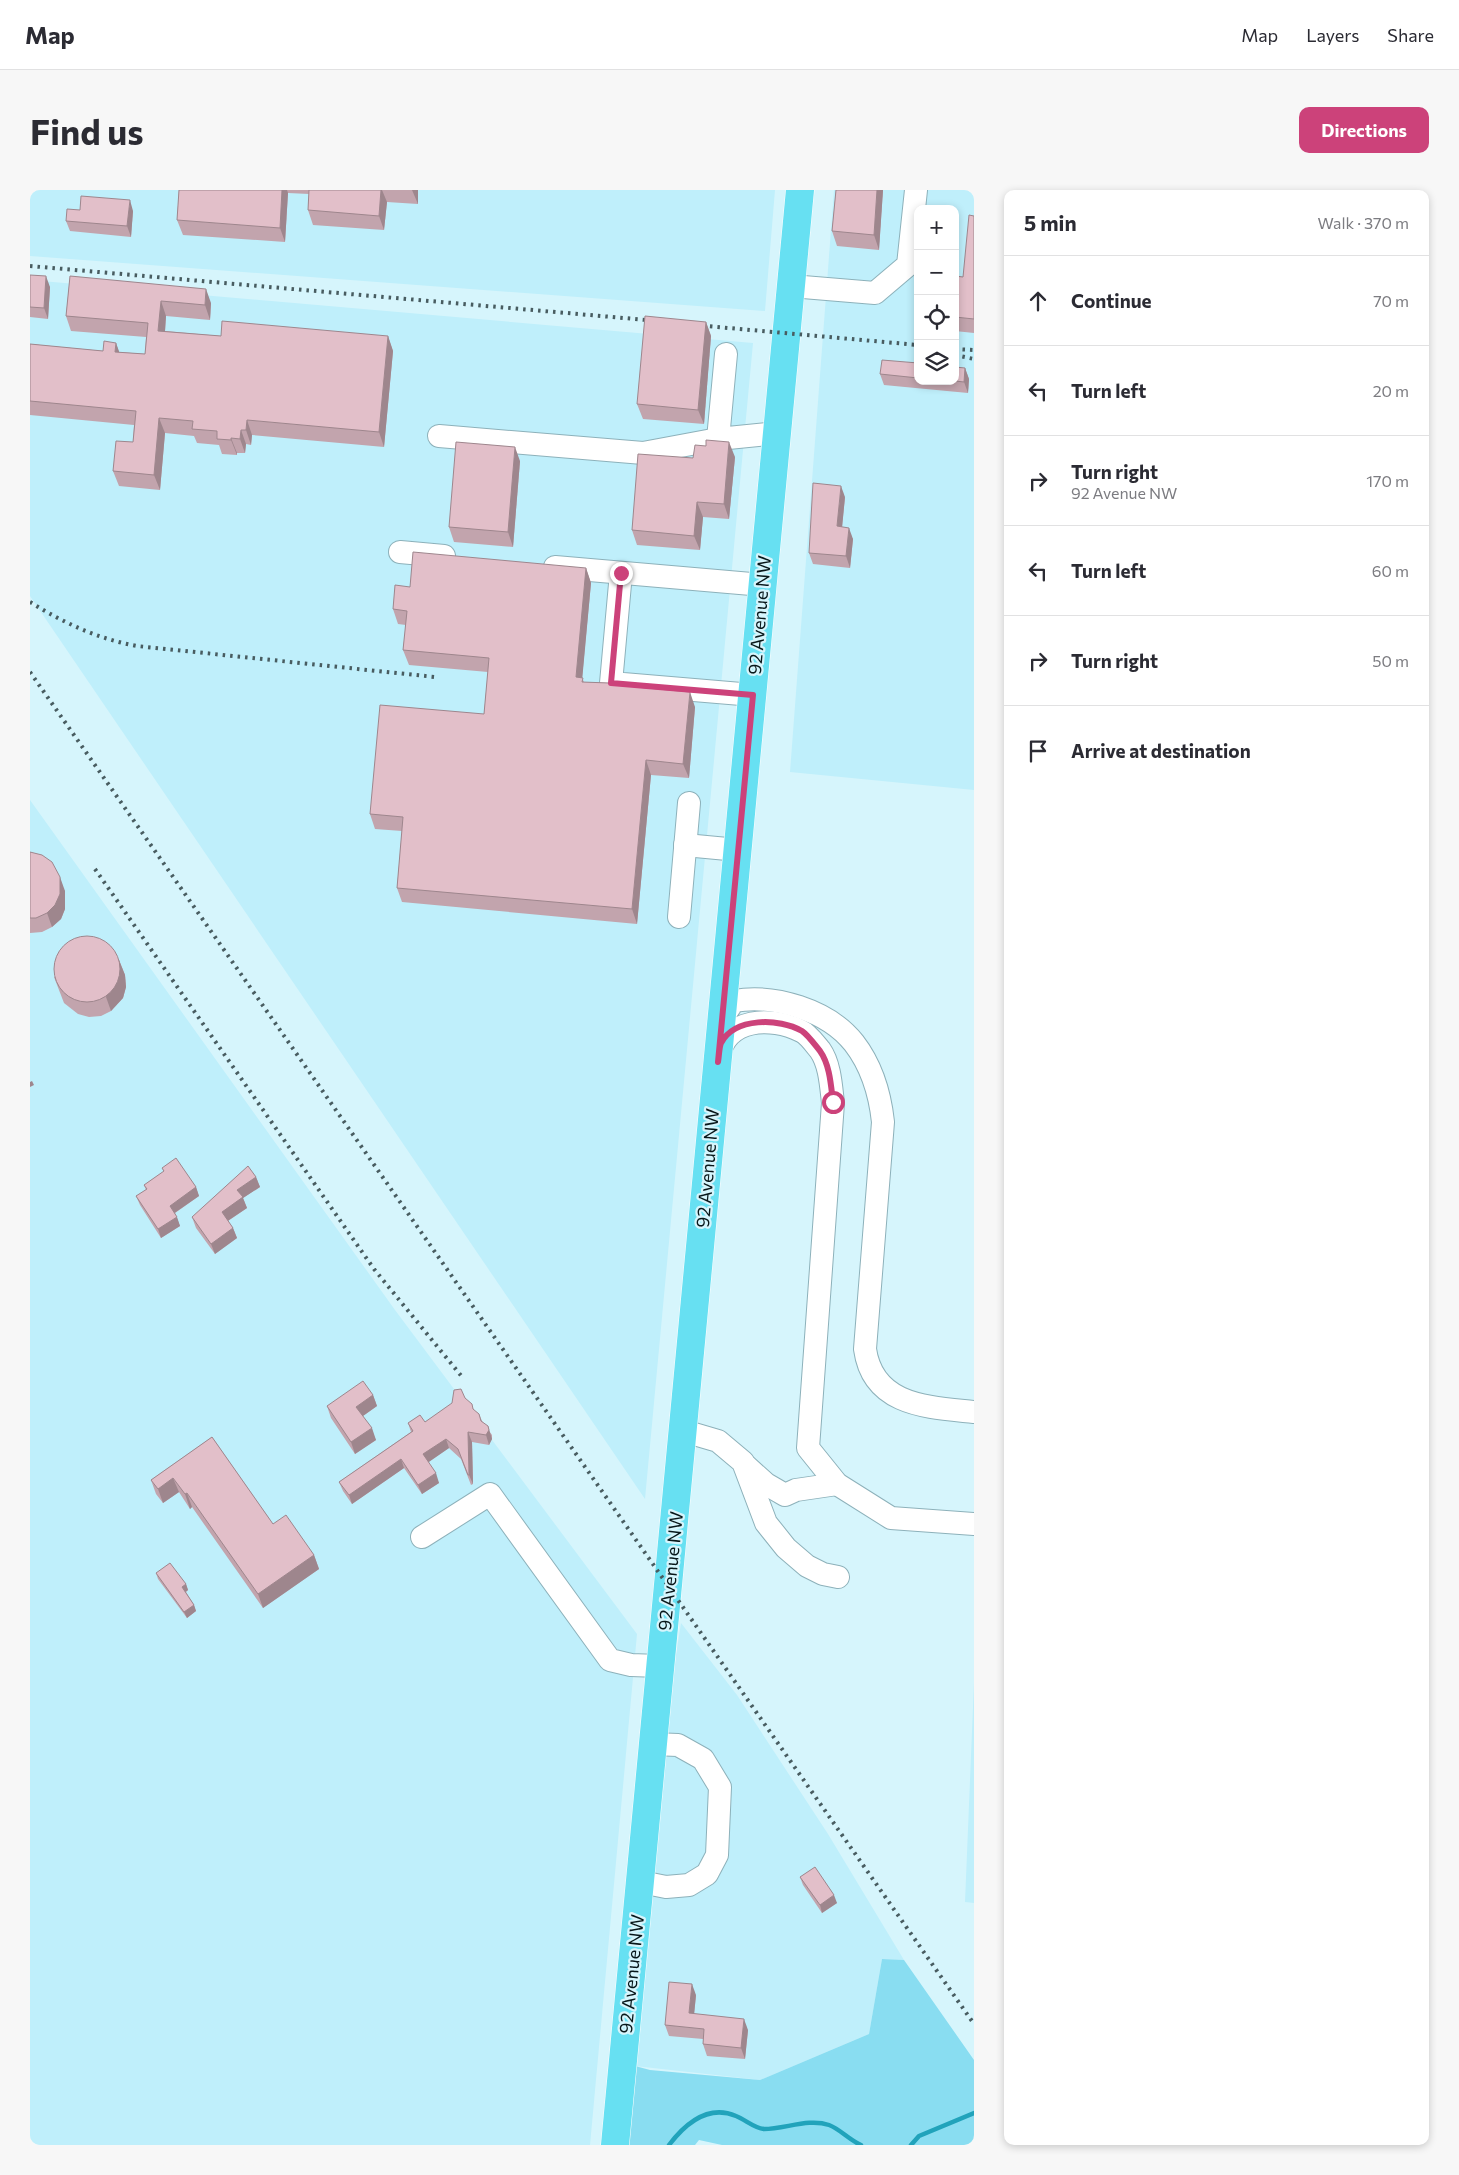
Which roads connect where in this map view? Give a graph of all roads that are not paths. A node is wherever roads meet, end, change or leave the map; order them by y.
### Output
1 (800, 190) edge
2 (916, 190) edge
3 (791, 286) junction
4 (726, 354) dead end
5 (777, 433) junction
6 (439, 436) dead end
7 (718, 439) junction
8 (400, 552) dead end
9 (467, 558) edge
10 (535, 565) edge
11 (621, 573) junction
12 (764, 585) junction
13 (753, 695) junction
14 (689, 803) dead end
15 (685, 845) junction
16 (738, 850) junction
17 (678, 917) dead end
18 (728, 960) junction
19 (754, 998) junction
20 (722, 1018) junction
21 (718, 1062) junction
22 (974, 1412) edge
23 (684, 1431) junction
24 (743, 1462) junction
25 (836, 1484) junction
26 (974, 1524) edge
27 (422, 1537) dead end
28 (838, 1577) dead end
29 (659, 1666) junction
30 (653, 1744) junction
31 (641, 1882) junction
32 (615, 2145) edge

1 - 3 main road, 92 Avenue NW
2 - 3 lane
3 - 5 main road, 92 Avenue NW
4 - 7 lane
5 - 7 lane
5 - 12 main road, 92 Avenue NW
6 - 7 lane
8 - 9 lane
10 - 11 lane
11 - 12 lane
11 - 13 lane
12 - 13 main road, 92 Avenue NW
13 - 16 main road, 92 Avenue NW
14 - 15 lane
15 - 16 lane
15 - 17 lane
16 - 18 main road, 92 Avenue NW
18 - 19 lane
18 - 20 main road, 92 Avenue NW
19 - 20 lane
19 - 22 lane
20 - 21 main road, 92 Avenue NW
21 - 23 main road, 92 Avenue NW
21 - 25 lane
23 - 24 lane
23 - 29 main road, 92 Avenue NW
24 - 25 lane
24 - 28 lane
25 - 26 lane
27 - 29 lane
29 - 30 main road, 92 Avenue NW
30 - 31 main road, 92 Avenue NW
30 - 31 lane
31 - 32 main road, 92 Avenue NW

